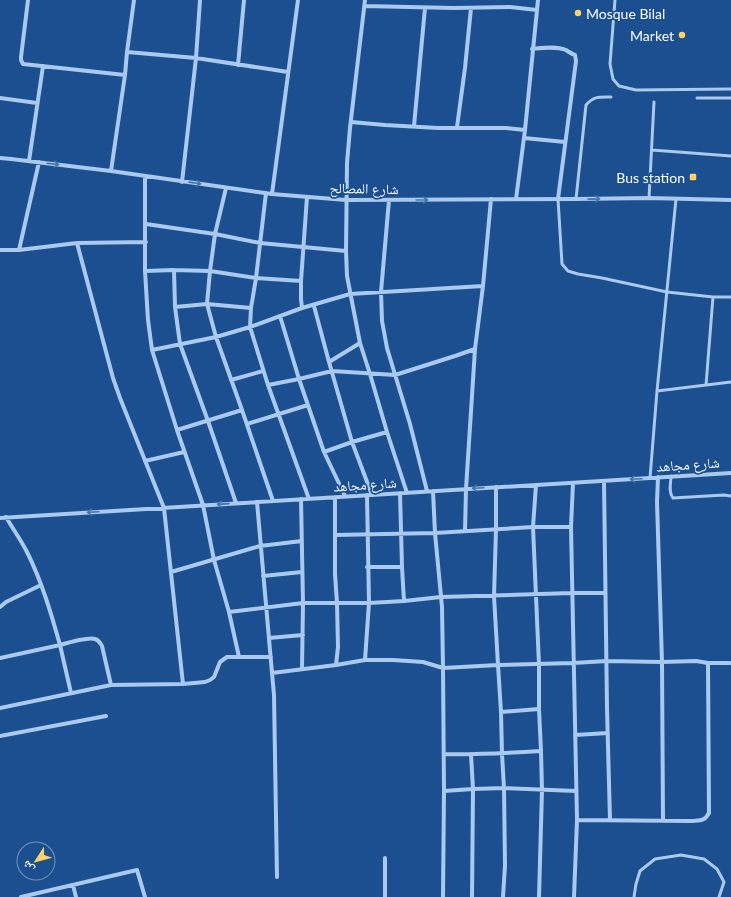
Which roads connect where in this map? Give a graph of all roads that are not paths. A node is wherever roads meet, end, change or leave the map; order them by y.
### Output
1 (28, 0) edge
2 (134, 0) edge
3 (200, 0) edge
4 (244, 0) edge
5 (298, 0) edge
6 (365, 0) edge
7 (538, 0) edge
8 (615, 0) edge
9 (364, 6) junction
10 (426, 8) junction
11 (471, 8) junction
12 (537, 10) junction
13 (532, 49) junction
14 (127, 52) junction
15 (196, 58) junction
16 (238, 65) junction
17 (43, 66) junction
18 (288, 72) junction
19 (125, 75) junction
20 (731, 89) edge
21 (611, 97) dead end
22 (0, 98) edge
23 (696, 98) dead end
24 (731, 98) edge
25 (654, 102) dead end
26 (37, 103) junction
27 (351, 122) junction
28 (414, 126) junction
29 (456, 127) junction
30 (525, 130) junction
31 (524, 138) junction
32 (565, 142) junction
33 (652, 150) junction
34 (731, 156) edge
35 (0, 158) edge
36 (28, 161) junction
37 (39, 162) junction
38 (111, 171) junction
39 (145, 177) junction
40 (182, 182) junction
41 (226, 188) junction
42 (266, 193) junction
43 (272, 194) junction
44 (307, 197) junction
45 (649, 198) junction
46 (491, 199) junction
47 (516, 199) junction
48 (558, 199) junction
49 (576, 199) junction
50 (676, 199) junction
51 (346, 200) junction
52 (389, 200) junction
53 (731, 200) edge
54 (146, 224) junction
55 (215, 234) junction
56 (146, 242) junction
57 (77, 243) junction
58 (260, 243) junction
59 (303, 247) junction
60 (0, 250) edge
61 (19, 250) junction
62 (346, 251) junction
63 (174, 270) junction
64 (145, 271) junction
65 (210, 271) junction
66 (256, 278) junction
67 (301, 280) junction
68 (483, 286) junction
69 (381, 292) junction
70 (667, 292) junction
71 (350, 294) junction
72 (713, 297) junction
73 (731, 297) edge
74 (208, 304) junction
75 (314, 306) junction
76 (175, 307) junction
77 (251, 308) junction
78 (302, 308) junction
79 (280, 316) junction
80 (250, 327) junction
81 (216, 337) junction
82 (360, 343) junction
83 (180, 344) junction
84 (475, 349) junction
85 (152, 350) junction
86 (329, 362) junction
87 (264, 371) junction
88 (332, 372) junction
89 (370, 374) junction
90 (395, 375) junction
91 (299, 379) junction
92 (231, 380) junction
93 (731, 382) edge
94 (268, 385) junction
95 (706, 385) junction
96 (657, 391) junction
97 (308, 405) junction
98 (242, 410) junction
99 (278, 414) junction
100 (208, 421) junction
101 (247, 424) junction
102 (176, 430) junction
103 (387, 432) junction
104 (352, 442) junction
105 (184, 452) junction
106 (324, 452) junction
107 (145, 461) junction
108 (731, 473) edge
109 (671, 476) junction
110 (658, 477) junction
111 (650, 478) junction
112 (604, 481) junction
113 (572, 482) junction
114 (536, 485) junction
115 (496, 487) junction
116 (466, 489) junction
117 (427, 491) junction
118 (433, 491) junction
119 (400, 493) junction
120 (407, 493) junction
121 (366, 495) junction
122 (372, 495) junction
123 (345, 496) junction
124 (731, 496) edge
125 (335, 497) junction
126 (301, 499) junction
127 (309, 499) junction
128 (273, 501) junction
129 (257, 502) junction
130 (236, 503) junction
131 (203, 505) junction
132 (164, 508) junction
133 (6, 517) junction
134 (0, 518) edge
135 (571, 526) junction
136 (533, 527) junction
137 (496, 529) junction
138 (465, 531) junction
139 (436, 533) junction
140 (368, 534) junction
141 (401, 534) junction
142 (335, 535) junction
143 (302, 542) junction
144 (260, 546) junction
145 (214, 560) junction
146 (368, 567) junction
147 (402, 567) junction
148 (172, 572) junction
149 (302, 572) junction
150 (263, 576) junction
151 (41, 585) junction
152 (572, 593) junction
153 (605, 593) junction
154 (535, 594) junction
155 (494, 596) junction
156 (440, 597) junction
157 (404, 601) junction
158 (303, 603) junction
159 (369, 603) junction
160 (338, 604) junction
161 (0, 607) edge
162 (266, 607) junction
163 (229, 612) junction
164 (303, 635) junction
165 (269, 638) junction
166 (60, 645) junction
167 (271, 657) junction
168 (0, 658) edge
169 (239, 658) junction
170 (366, 660) junction
171 (607, 661) junction
172 (662, 662) junction
173 (573, 663) junction
174 (708, 663) junction
175 (730, 663) dead end
176 (336, 665) junction
177 (498, 665) junction
178 (539, 665) junction
179 (443, 668) junction
180 (302, 669) junction
181 (272, 673) junction
182 (183, 684) junction
183 (111, 685) junction
184 (71, 693) junction
185 (0, 708) edge
186 (539, 709) junction
187 (501, 712) junction
188 (106, 716) dead end
189 (608, 733) junction
190 (575, 735) junction
191 (0, 736) edge
192 (542, 751) junction
193 (444, 754) junction
194 (471, 754) junction
195 (502, 754) junction
196 (504, 788) junction
197 (472, 789) junction
198 (542, 790) junction
199 (444, 791) junction
200 (576, 791) junction
201 (577, 820) junction
202 (610, 820) junction
203 (663, 820) junction
204 (385, 858) dead end
205 (277, 877) dead end
206 (73, 885) junction
207 (21, 897) edge
208 (76, 897) edge
209 (145, 897) edge
210 (385, 897) edge
211 (443, 897) edge
212 (472, 897) edge
213 (503, 897) edge
214 (539, 897) edge
215 (574, 897) edge
216 (634, 897) edge
217 (719, 897) edge

1 - 17 street
2 - 14 street
3 - 15 street
4 - 16 street
5 - 18 street
6 - 9 street
7 - 12 street
8 - 20 lane
9 - 10 street
9 - 27 street
10 - 11 street
10 - 28 street
11 - 12 street
11 - 29 street
12 - 13 street
13 - 30 street
13 - 32 street
14 - 15 street
14 - 19 street
15 - 16 street
15 - 40 street
16 - 18 street
17 - 19 street
17 - 26 street
18 - 43 street
19 - 38 street
21 - 49 lane
22 - 26 street
23 - 24 lane
25 - 33 lane
26 - 36 street
27 - 28 street
27 - 51 street
28 - 29 street
29 - 30 street
30 - 31 street
31 - 32 street
31 - 47 street
32 - 48 street
33 - 34 lane
33 - 45 lane
35 - 36 street, شارع المصالح
36 - 37 street, شارع المصالح
37 -> 38 street, شارع المصالح
37 - 61 street
38 - 39 street, شارع المصالح
39 - 40 street, شارع المصالح
39 - 54 street
40 -> 41 street, شارع المصالح
41 - 42 street, شارع المصالح
41 - 55 street
42 - 43 street, شارع المصالح
42 - 58 street
43 - 44 street, شارع المصالح
44 - 51 street, شارع المصالح
44 - 59 street
49 -> 45 street, شارع المصالح
45 - 50 street, شارع المصالح
46 - 47 street, شارع المصالح
52 -> 46 street, شارع المصالح
46 - 68 street
47 - 48 street, شارع المصالح
48 - 49 street, شارع المصالح
48 - 70 lane
50 - 53 street, شارع المصالح
50 - 70 lane
51 - 52 street, شارع المصالح
51 - 62 street
52 - 69 street
54 - 55 street
54 - 56 street
55 - 58 street
55 - 65 street
56 - 57 street
56 - 64 street
57 - 61 street
57 - 107 street
58 - 59 street
58 - 66 street
59 - 62 street
59 - 67 street
60 - 61 street
62 - 71 street
63 - 64 street
63 - 65 street
63 - 76 street
64 - 85 street
65 - 66 street
65 - 74 street
66 - 67 street
66 - 77 street
67 - 78 street
68 - 69 street
68 - 84 street
69 - 71 street
69 - 90 street
70 - 72 lane
70 - 96 lane
71 - 75 street
71 - 82 street
72 - 73 lane
72 - 95 lane
74 - 76 street
74 - 77 street
74 - 81 street
75 - 78 street
75 - 86 street
76 - 83 street
77 - 80 street
78 - 79 street
79 - 80 street
79 - 91 street
80 - 81 street
80 - 87 street
81 - 83 street
81 - 92 street
82 - 86 street
82 - 89 street
83 - 85 street
83 - 100 street
84 - 90 street
84 - 116 street
85 - 102 street
86 - 88 street
87 - 92 street
87 - 94 street
88 - 89 street
88 - 91 street
88 - 104 street
89 - 90 street
89 - 103 street
90 - 117 street
91 - 94 street
91 - 97 street
92 - 98 street
93 - 95 lane
94 - 99 street
95 - 96 lane
96 - 111 lane
97 - 99 street
97 - 106 street
98 - 100 street
98 - 101 street
99 - 101 street
99 - 127 street
100 - 102 street
100 - 130 street
101 - 128 street
102 - 105 street
103 - 104 street
103 - 120 street
104 - 106 street
104 - 122 street
105 - 107 street
105 - 131 street
106 - 123 street
107 - 132 street
108 - 109 street, شارع مجاهد
109 - 110 street, شارع مجاهد
109 - 124 lane
110 - 111 street, شارع مجاهد
110 - 172 street
111 -> 112 street, شارع مجاهد
112 - 113 street, شارع مجاهد
112 - 153 street
113 - 114 street, شارع مجاهد
113 - 135 street
114 - 115 street, شارع مجاهد
114 - 136 street
115 -> 116 street, شارع مجاهد
115 - 137 street
116 - 118 street, شارع مجاهد
116 - 138 street
117 - 118 street, شارع مجاهد
117 - 120 street, شارع مجاهد
118 - 139 street
119 - 120 street, شارع مجاهد
119 - 122 street, شارع مجاهد
119 - 141 street
121 - 122 street, شارع مجاهد
121 - 123 street, شارع مجاهد
121 - 140 street
123 - 125 street, شارع مجاهد
125 - 127 street, شارع مجاهد
125 - 142 street
126 - 127 street, شارع مجاهد
126 - 128 street, شارع مجاهد
126 - 143 street
128 - 129 street, شارع مجاهد
129 - 130 street, شارع مجاهد
129 - 144 street
130 -> 131 street, شارع مجاهد
131 - 132 street, شارع مجاهد
131 - 145 street
132 -> 133 street, شارع مجاهد
132 - 148 street
133 - 134 street, شارع مجاهد
133 - 151 street
135 - 136 street
135 - 152 street
136 - 137 street
136 - 154 street
137 - 138 street
137 - 155 street
138 - 139 street
139 - 141 street
139 - 156 street
140 - 141 street
140 - 142 street
140 - 146 street
141 - 147 street
142 - 160 street
143 - 144 street
143 - 149 street
144 - 145 street
144 - 150 street
145 - 148 street
145 - 163 street
146 - 147 street
146 - 159 street
147 - 157 street
148 - 182 street
149 - 150 street
149 - 158 street
150 - 162 street
151 - 161 street
151 - 166 street
152 - 153 street
152 - 154 street
152 - 173 street
153 - 171 street
154 - 155 street
154 - 178 street
155 - 156 street
155 - 177 street
156 - 157 street
156 - 179 street
157 - 159 street
158 - 160 street
158 - 162 street
158 - 164 street
159 - 160 street
159 - 170 street
160 - 176 street
162 - 163 street
162 - 165 street
163 - 169 street
164 - 165 street
164 - 180 street
165 - 167 street
166 - 168 street
166 - 183 street
166 - 184 street
167 - 169 street
167 - 181 street
169 - 182 street
170 - 176 street
170 - 179 street
171 - 172 street
171 - 173 street
171 - 189 street
172 - 174 street
172 - 203 street
173 - 178 street
173 - 190 street
174 - 175 street
174 - 203 street
176 - 180 street
177 - 178 street
177 - 179 street
177 - 187 street
178 - 186 street
179 - 193 street
180 - 181 street
181 - 205 street
182 - 183 street
183 - 184 street
184 - 185 street
186 - 187 street
186 - 192 street
187 - 195 street
188 - 191 street
189 - 190 street
189 - 202 street
190 - 200 street
192 - 195 street
192 - 198 street
193 - 194 street
193 - 199 street
194 - 195 street
194 - 197 street
195 - 196 street
196 - 197 street
196 - 198 street
196 - 213 street
197 - 199 street
197 - 212 street
198 - 200 street
198 - 214 street
199 - 211 street
200 - 201 street
201 - 202 street
201 - 215 street
202 - 203 street
204 - 210 street
206 - 207 street
206 - 208 street
206 - 209 street
216 - 217 lane

